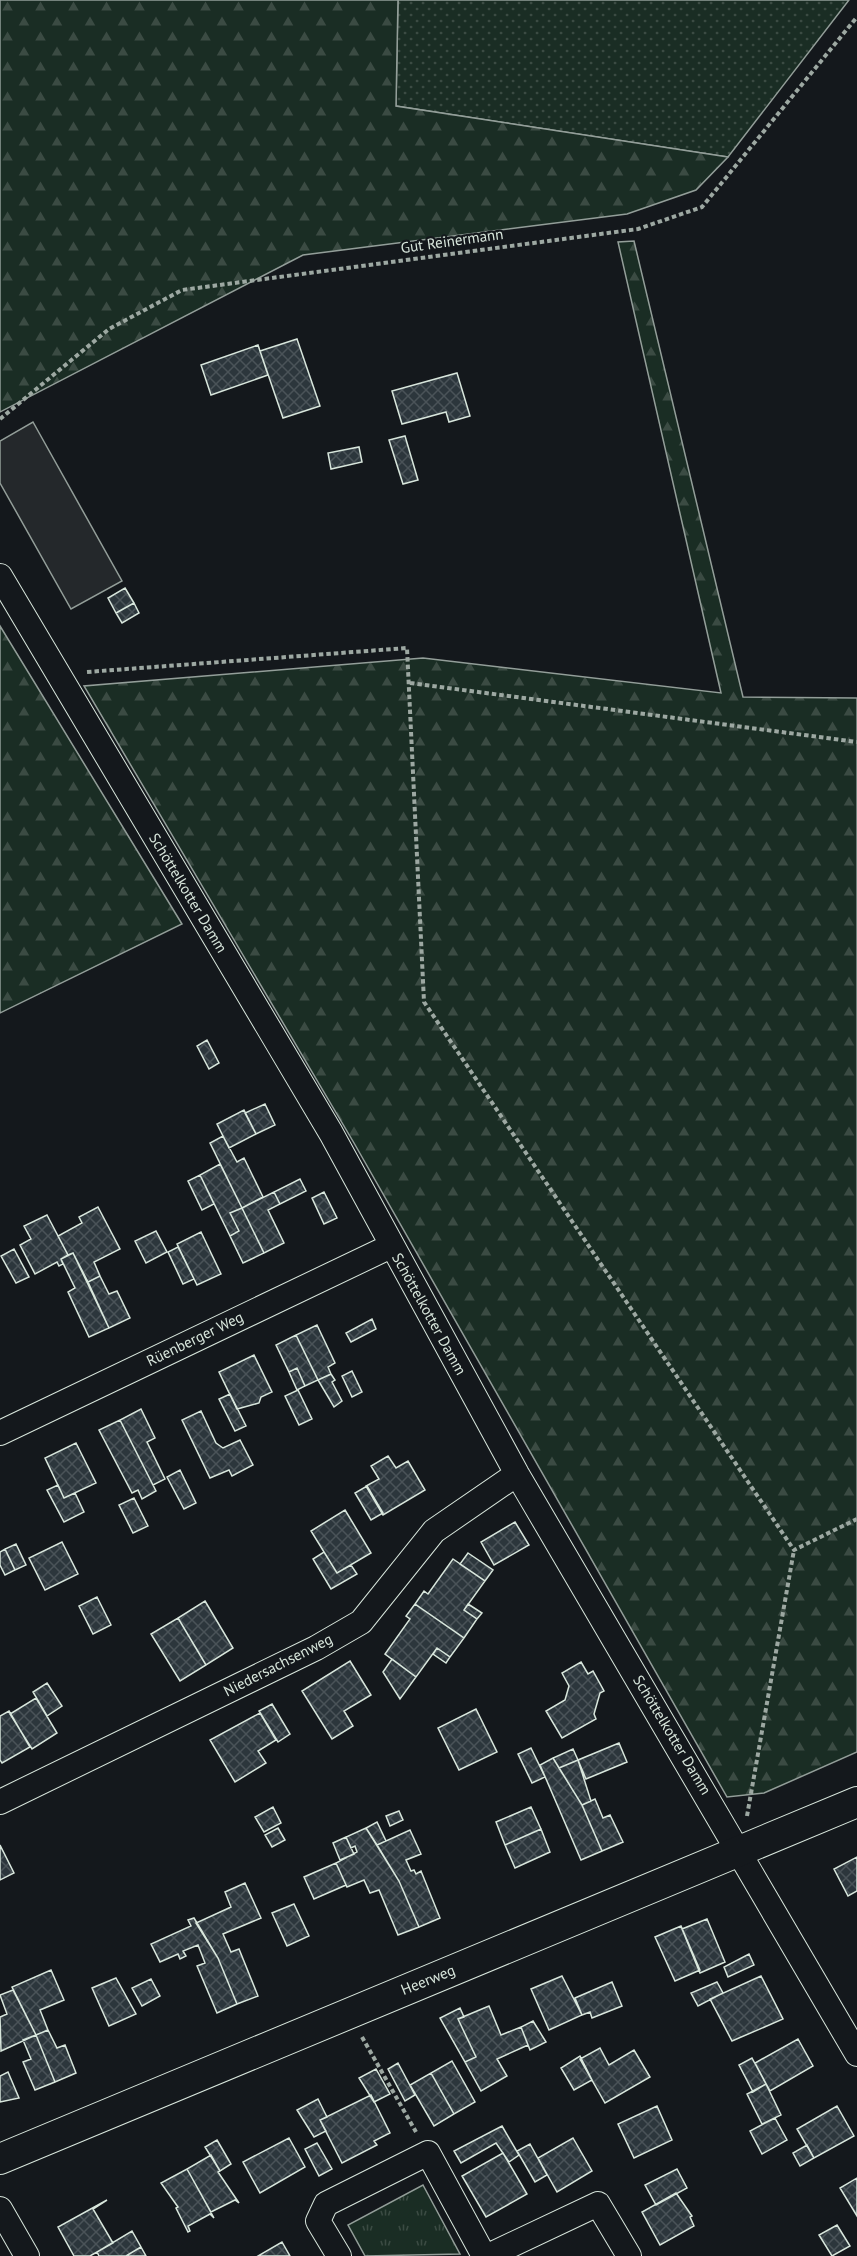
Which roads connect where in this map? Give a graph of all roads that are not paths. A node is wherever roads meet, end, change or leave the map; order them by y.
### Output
1 (0, 576) edge
2 (391, 1246) junction
3 (0, 1433) edge
4 (518, 1474) junction
5 (0, 1802) edge
6 (857, 1802) edge
7 (740, 1853) junction
8 (857, 2054) edge
9 (0, 2159) edge
10 (0, 2209) edge
11 (27, 2256) edge
12 (339, 2256) edge
13 (486, 2256) edge
14 (629, 2256) edge

1 - 2 street, Schöttelkotter Damm
2 - 3 street, Rüenberger Weg
2 - 4 street, Schöttelkotter Damm
4 - 5 street, Niedersachsenweg
4 - 7 street, Schöttelkotter Damm
6 - 7 street, Heerweg
7 - 8 street, Schöttelkotter Damm
7 - 9 street, Heerweg
10 - 11 street
12 - 13 street
13 - 14 street

